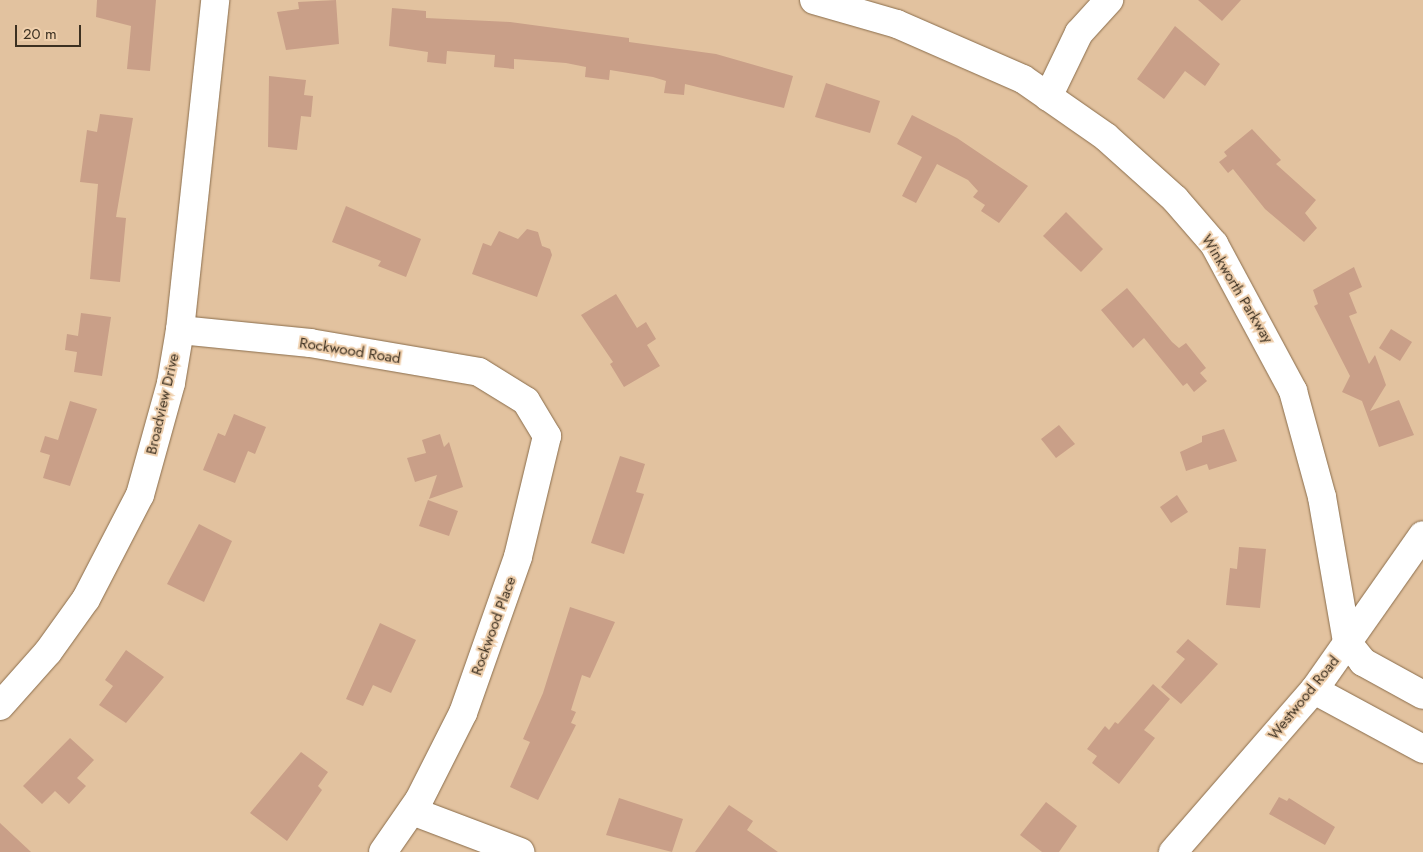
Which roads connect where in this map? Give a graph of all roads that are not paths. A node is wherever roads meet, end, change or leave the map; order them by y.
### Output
1 (215, 0) edge
2 (814, 0) edge
3 (1109, 0) edge
4 (1048, 97) junction
5 (180, 330) junction
6 (514, 392) joint
7 (1423, 535) edge
8 (1348, 642) junction
9 (1314, 690) junction
10 (1423, 695) edge
11 (0, 706) edge
12 (1423, 749) edge
13 (412, 811) junction
14 (383, 852) edge
15 (520, 852) edge
16 (1173, 852) edge

1 - 5 street, Broadview Drive
2 - 4 street, Winkworth Parkway
3 - 4 street
4 - 8 street, Winkworth Parkway
5 - 6 street, Rockwood Road
5 - 11 street, Broadview Drive
6 - 13 street, Rockwood Place
7 - 8 street, Westwood Road
8 - 9 street, Westwood Road
8 - 10 street, Winkworth Parkway
9 - 12 street
9 - 16 street, Westwood Road
13 - 14 street, Rockwood Place
13 - 15 street

